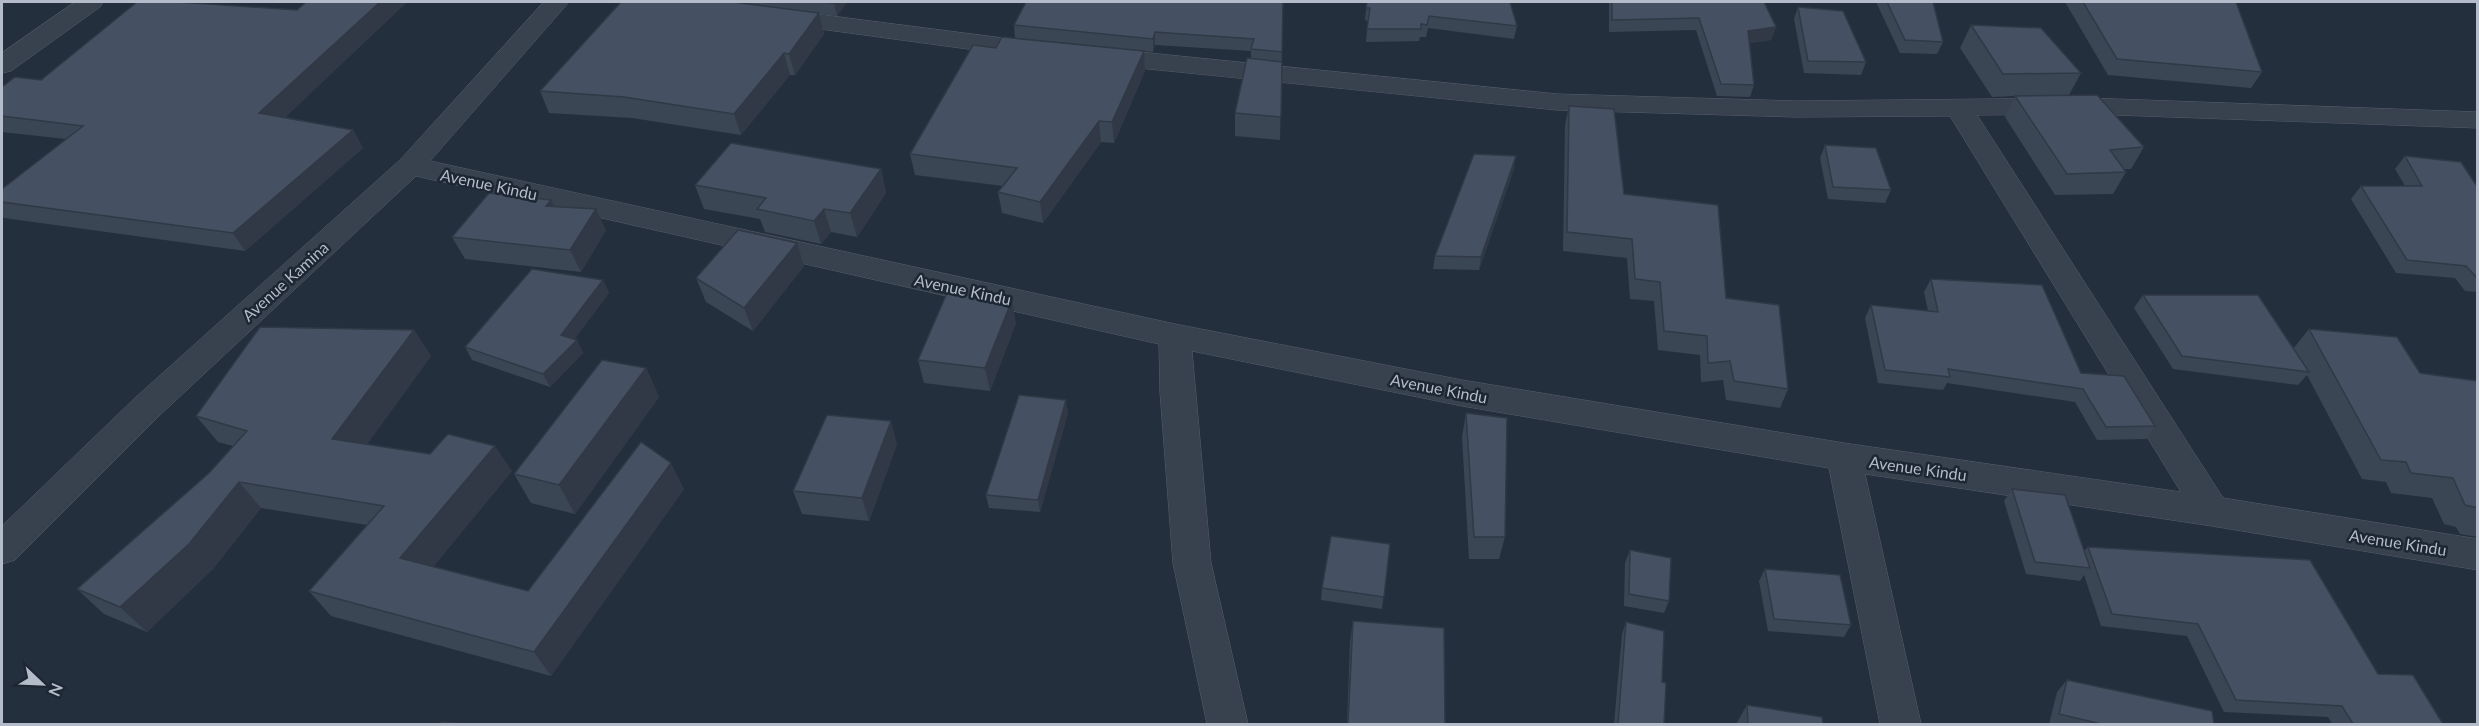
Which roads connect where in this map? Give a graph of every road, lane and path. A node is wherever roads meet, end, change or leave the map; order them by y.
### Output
1 (91, 2) edge
2 (557, 2) edge
3 (750, 14) edge
4 (2, 65) edge
5 (1958, 107) junction
6 (2478, 120) edge
7 (410, 166) junction
8 (1175, 336) junction
9 (1844, 457) junction
10 (2212, 511) junction
11 (2, 549) edge
12 (2478, 555) edge
13 (1227, 724) edge
14 (1900, 724) edge

1 - 4 street
2 - 7 street, Avenue Kamina
3 - 5 street
5 - 6 street
5 - 10 street
7 - 8 street, Avenue Kindu
7 - 11 street, Avenue Kamina
8 - 9 street, Avenue Kindu
8 - 13 street
9 - 10 street, Avenue Kindu
9 - 14 street
10 - 12 street, Avenue Kindu

